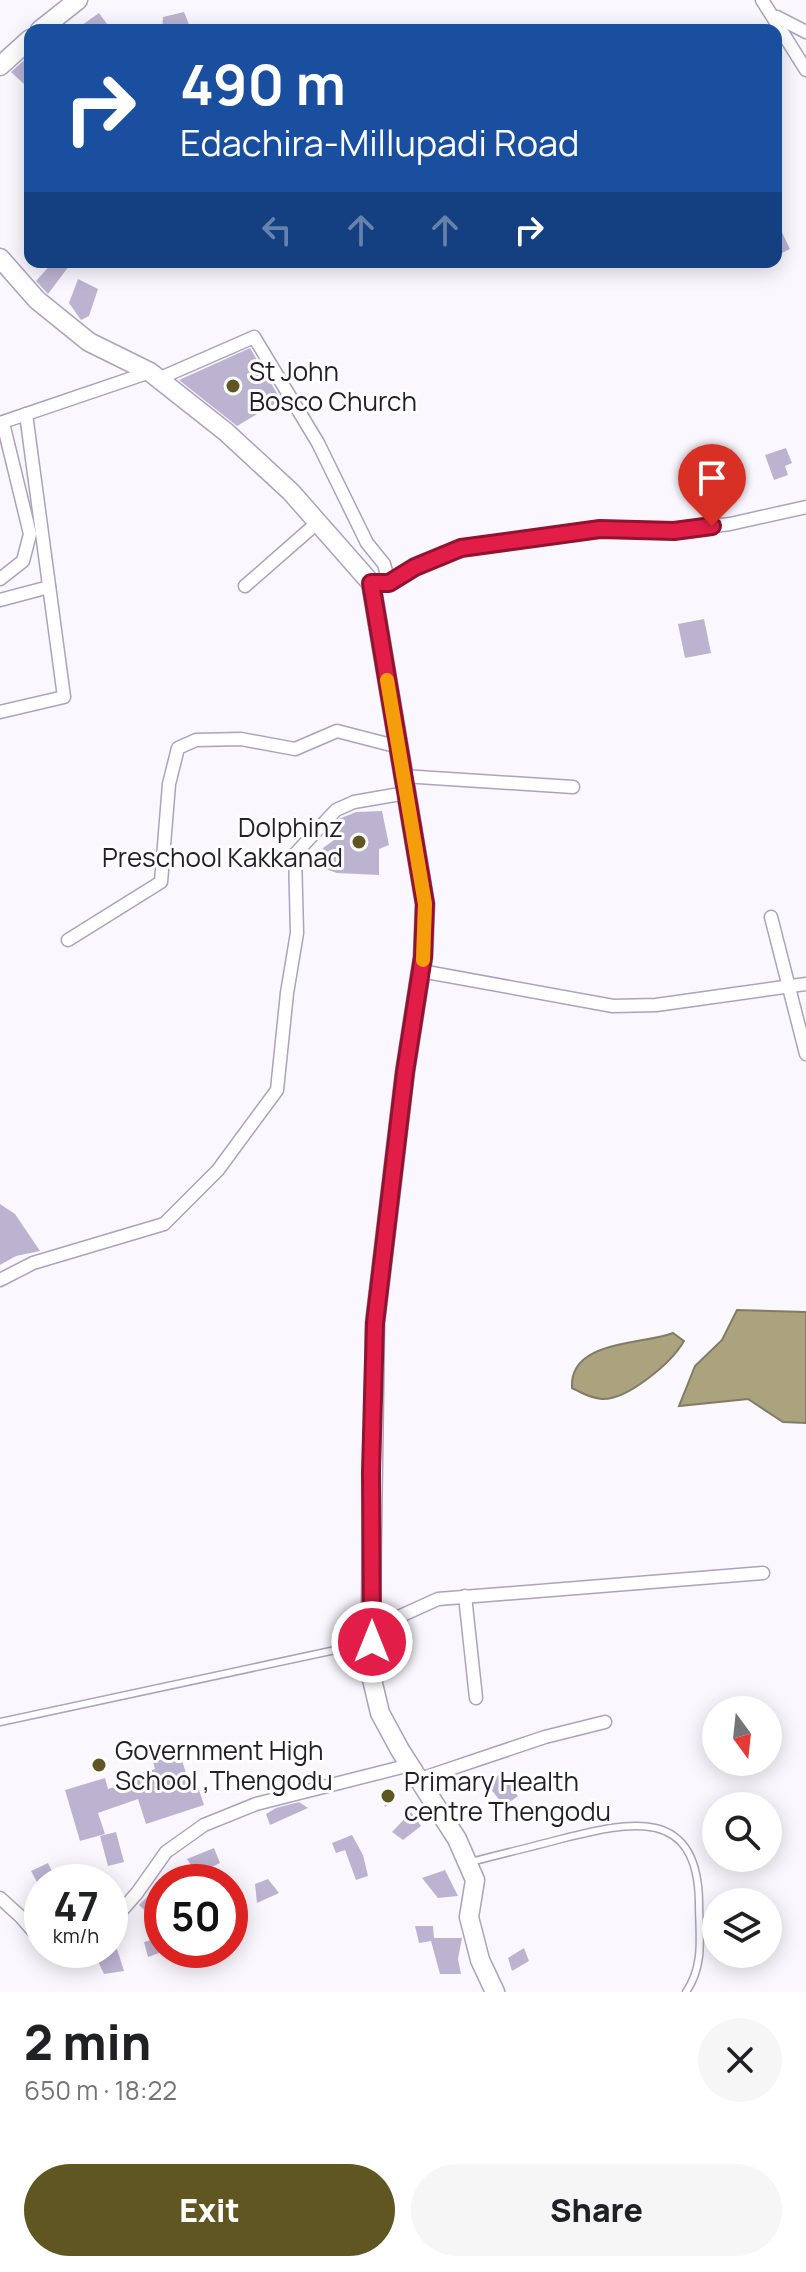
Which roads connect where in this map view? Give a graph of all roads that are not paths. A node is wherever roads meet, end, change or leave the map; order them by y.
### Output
1 (78, 0) edge
2 (762, 0) edge
3 (774, 16) junction
4 (48, 24) edge
5 (779, 24) edge
6 (782, 30) edge
7 (806, 32) edge
8 (24, 44) edge
9 (0, 66) edge
10 (806, 70) edge
11 (0, 258) edge
12 (154, 375) junction
13 (26, 414) junction
14 (1, 423) edge
15 (806, 507) edge
16 (317, 523) junction
17 (0, 579) edge
18 (380, 583) junction
19 (245, 586) dead end
20 (49, 587) junction
21 (0, 600) edge
22 (0, 712) edge
23 (399, 747) junction
24 (405, 784) junction
25 (573, 787) dead end
26 (771, 917) dead end
27 (68, 940) dead end
28 (421, 971) junction
29 (806, 984) edge
30 (789, 987) junction
31 (806, 1054) edge
32 (0, 1280) edge
33 (763, 1573) dead end
34 (465, 1596) junction
35 (372, 1640) junction
36 (476, 1698) dead end
37 (0, 1722) edge
38 (605, 1722) dead end
39 (415, 1772) junction
40 (467, 1863) junction
41 (0, 1898) edge
42 (128, 1903) edge
43 (24, 1920) edge
44 (495, 1992) edge
45 (686, 1992) edge

1 - 4 main road
2 - 3 street
3 - 5 street
3 - 7 street
6 - 10 street
8 - 9 main road
11 - 12 main road
12 - 13 street
12 - 16 main road
12 - 18 street
13 - 14 street
13 - 20 street
14 - 17 street
15 - 18 street
16 - 18 main road
16 - 19 street
18 - 23 main road
20 - 21 street
20 - 22 street
23 - 24 main road
23 - 27 street
24 - 25 street
24 - 28 main road
24 - 32 street
26 - 30 street
28 - 30 street
28 - 35 main road
29 - 30 street
30 - 31 street
33 - 34 street
34 - 35 street
34 - 36 street
35 - 37 lane
35 - 39 main road
38 - 39 street
39 - 40 main road
39 - 42 street
40 - 44 main road
40 - 45 lane
41 - 43 street

